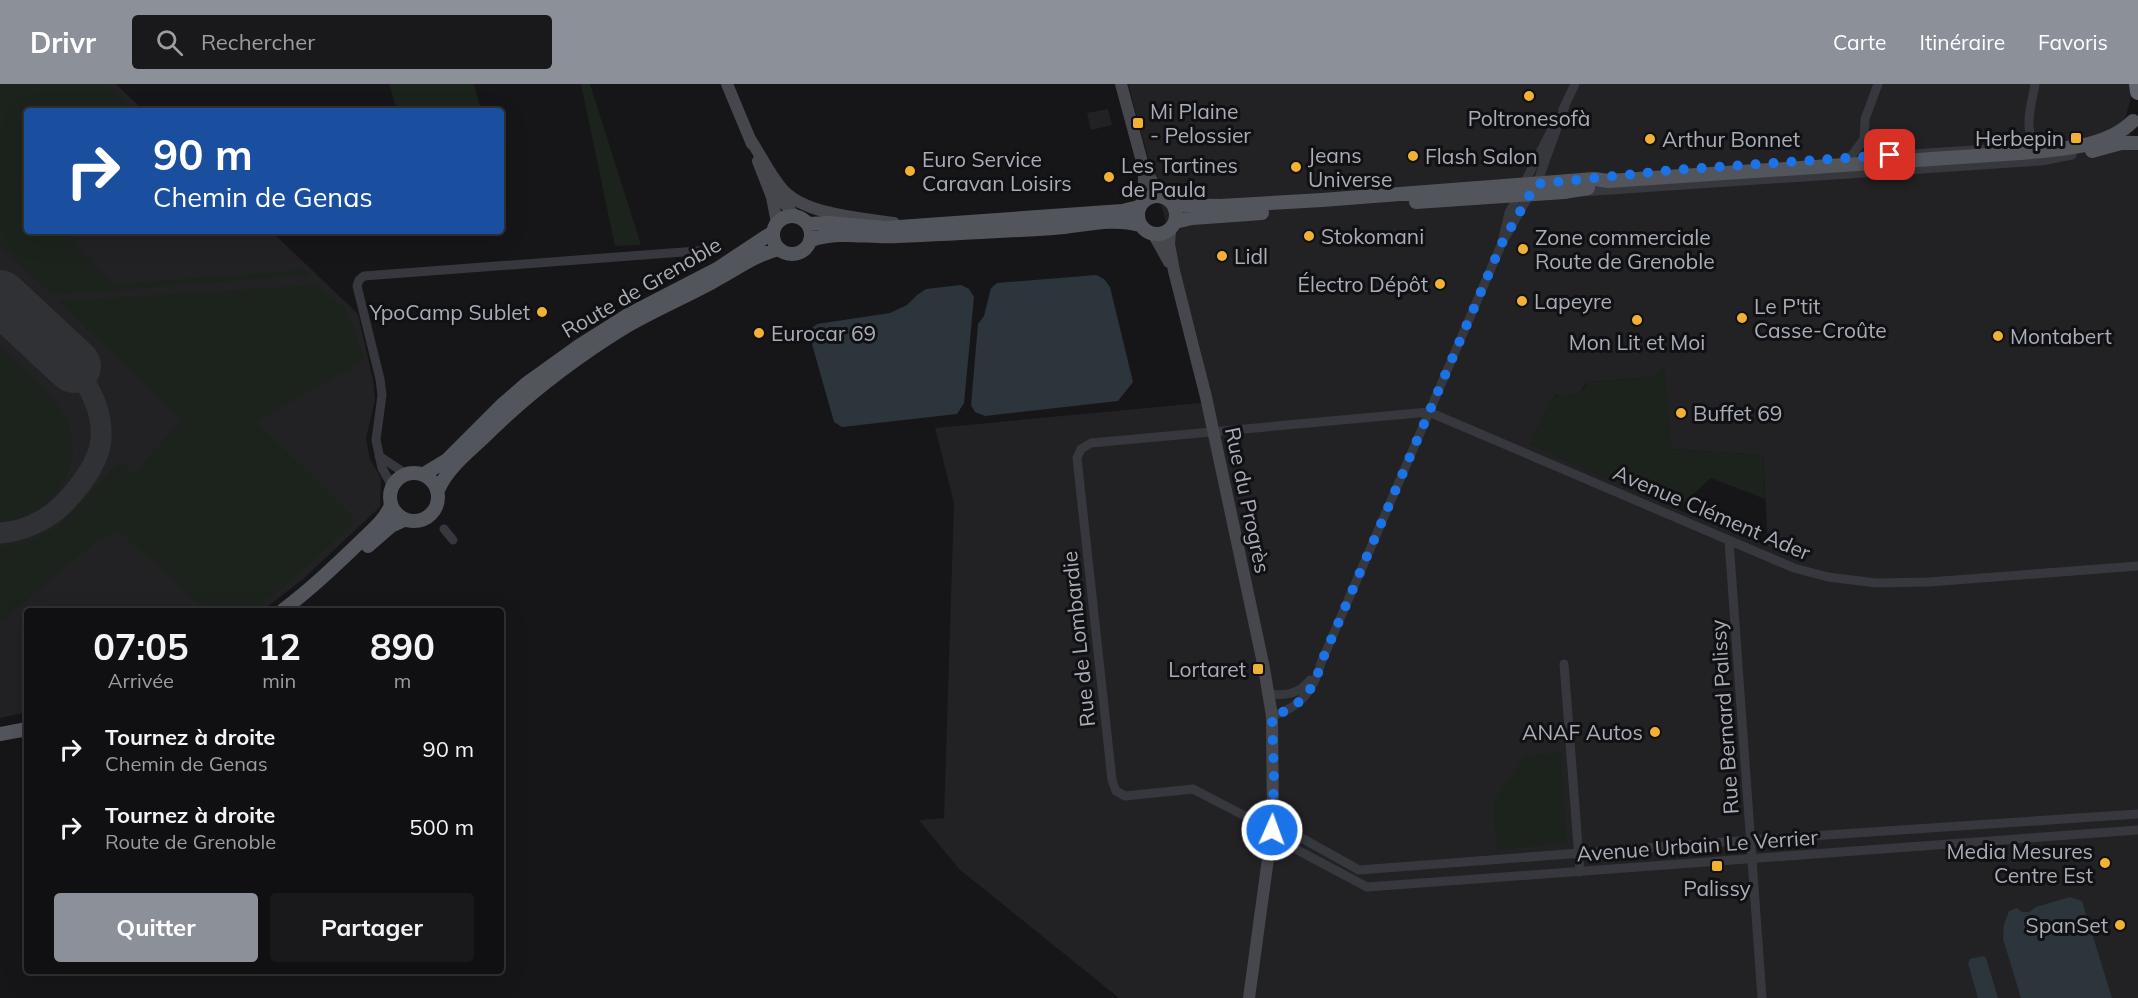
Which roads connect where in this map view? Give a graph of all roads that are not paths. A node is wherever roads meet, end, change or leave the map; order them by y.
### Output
1 (727, 84) edge
2 (1121, 84) edge
3 (1575, 84) edge
4 (1878, 84) edge
5 (2035, 84) edge
6 (2137, 84) edge
7 (2138, 92) edge
8 (1565, 106) junction
9 (2136, 116) edge
10 (750, 139) junction
11 (1864, 139) junction
12 (2138, 142) edge
13 (2042, 145) junction
14 (2069, 152) junction
15 (1874, 156) junction
16 (1850, 158) junction
17 (1144, 168) junction
18 (1594, 179) junction
19 (1526, 190) junction
20 (1162, 197) junction
21 (1142, 204) junction
22 (1174, 206) junction
23 (794, 215) junction
24 (808, 224) junction
25 (908, 225) junction
26 (1140, 225) junction
27 (1172, 226) junction
28 (775, 227) junction
29 (1154, 234) junction
30 (811, 240) junction
31 (779, 249) junction
32 (710, 250) dead end
33 (1174, 271) junction
34 (1429, 412) junction
35 (1213, 432) junction
36 (379, 456) junction
37 (406, 474) junction
38 (423, 474) junction
39 (392, 486) junction
40 (438, 490) junction
41 (391, 505) junction
42 (404, 519) junction
43 (444, 529) dead end
44 (453, 540) dead end
45 (1729, 541) junction
46 (2138, 566) edge
47 (286, 608) edge
48 (301, 608) edge
49 (1321, 663) junction
50 (1564, 664) dead end
51 (1269, 694) junction
52 (1272, 716) junction
53 (24, 730) edge
54 (0, 734) edge
55 (2138, 814) edge
56 (1272, 829) junction
57 (2138, 830) edge
58 (1751, 840) junction
59 (1578, 853) junction
60 (1752, 859) junction
61 (1580, 872) junction
62 (1249, 998) edge
63 (1762, 998) edge

1 - 10 main road
2 - 17 main road
3 - 8 street
4 - 11 street
5 - 13 street
6 - 7 highway
8 - 19 street
8 - 19 street
9 - 12 main road
9 - 14 main road
10 - 23 main road
10 - 25 main road
10 - 28 main road
11 - 15 street
11 - 16 street
12 - 14 main road
13 - 14 street
13 - 15 street
14 - 18 main road
14 - 19 main road
15 - 16 street
16 - 18 street
17 - 20 main road
17 - 21 main road
18 - 19 main road
19 - 22 main road
19 - 27 main road
19 - 34 street
20 - 21 main road
20 - 22 main road
21 - 25 main road
21 - 26 main road
22 - 27 main road
23 - 24 main road
23 - 28 main road
24 - 25 main road
24 - 30 main road
26 - 29 main road
26 - 30 main road
27 - 29 main road
27 - 33 main road, Rue du Progrès
28 - 31 main road
28 - 38 main road, Route de Grenoble
29 - 33 main road, Rue du Progrès
30 - 31 main road
31 - 40 main road, Route de Grenoble
32 - 36 street
33 - 35 main road, Rue du Progrès
34 - 35 street
34 - 45 street, Avenue Clément Ader
34 - 49 street
35 - 51 main road, Rue du Progrès
35 - 56 street, Rue de Lombardie
36 - 37 street
36 - 39 street
37 - 38 main road
37 - 39 main road
38 - 40 main road
39 - 41 main road
40 - 42 main road
41 - 42 main road
41 - 47 main road
42 - 48 main road
43 - 44 street
45 - 46 street, Avenue Clément Ader
45 - 58 street, Rue Bernard Palissy
49 - 51 street
49 - 52 street
50 - 59 street
51 - 52 main road, Rue du Progrès
52 - 56 main road, Rue du Progrès
53 - 54 main road
55 - 58 street, Avenue Urbain Le Verrier
56 - 59 street, Avenue Urbain Le Verrier
56 - 61 street, Avenue Urbain Le Verrier
56 - 62 main road, Rue du Progrès
57 - 60 street, Avenue Urbain Le Verrier
58 - 59 street, Avenue Urbain Le Verrier
58 - 60 street, Rue Bernard Palissy
59 - 61 street
60 - 61 street, Avenue Urbain Le Verrier
60 - 63 street, Rue Bernard Palissy

